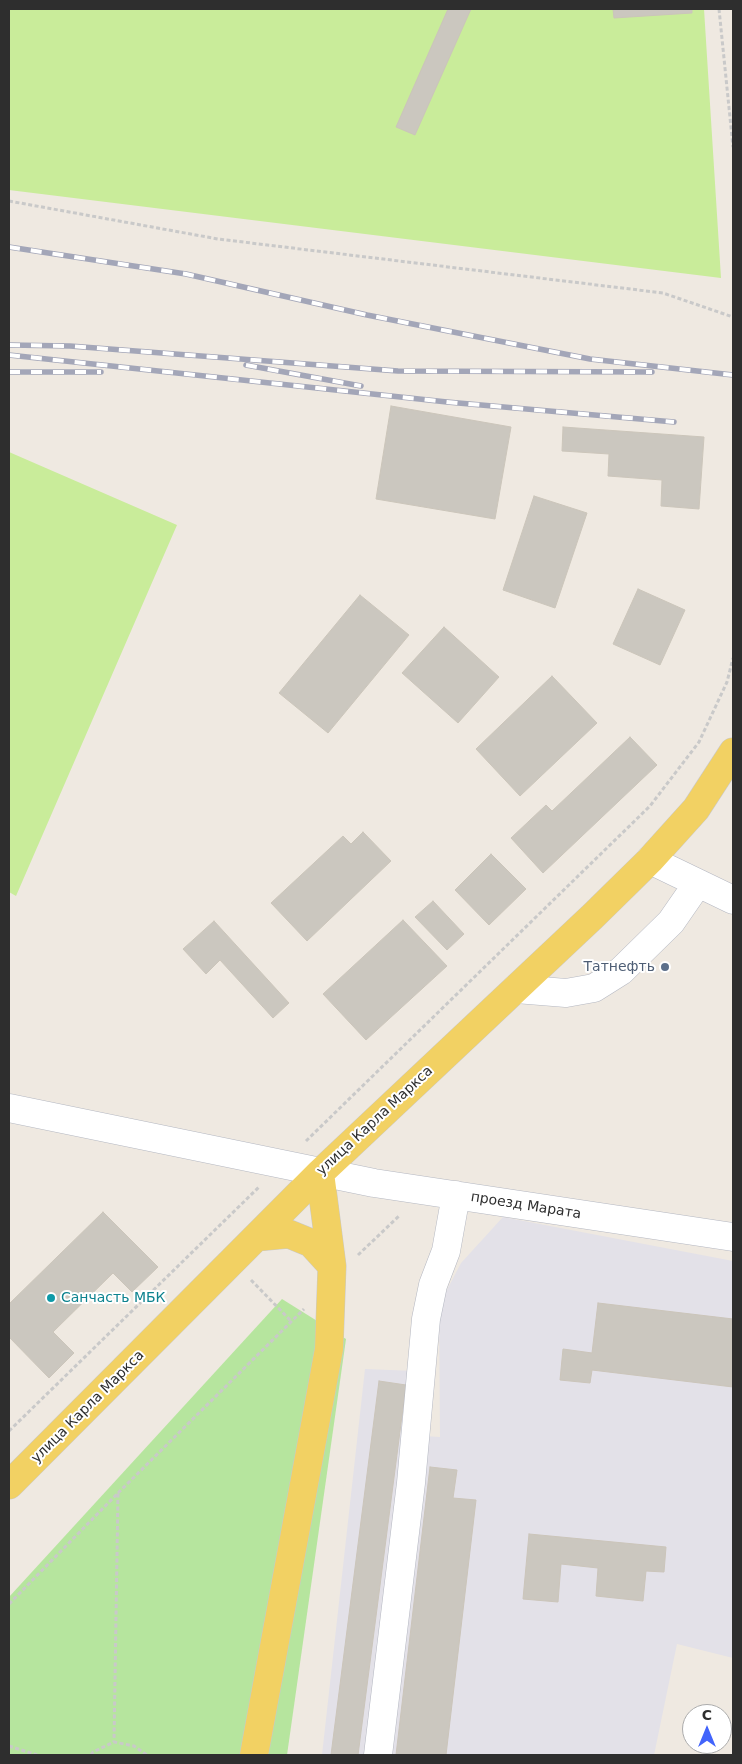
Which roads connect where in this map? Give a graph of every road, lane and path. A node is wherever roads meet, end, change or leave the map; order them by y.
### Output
1 (719, 9) edge
2 (733, 147) edge
3 (9, 202) edge
4 (733, 317) edge
5 (733, 658) edge
6 (733, 752) edge
7 (650, 860) junction
8 (698, 883) junction
9 (733, 900) edge
10 (516, 989) junction
11 (9, 1108) edge
12 (282, 1165) junction
13 (320, 1173) junction
14 (426, 1190) junction
15 (456, 1195) junction
16 (257, 1237) junction
17 (733, 1237) edge
18 (332, 1274) junction
19 (9, 1431) edge
20 (9, 1485) edge
21 (118, 1493) junction
22 (9, 1604) edge
23 (114, 1742) junction
24 (9, 1746) edge
25 (37, 1755) edge
26 (91, 1755) edge
27 (147, 1755) edge
28 (254, 1755) edge
29 (378, 1755) edge

1 - 2 path
3 - 4 path
5 - 12 path
6 - 7 main road, улица Карла Маркса
7 - 8 street
7 - 10 main road, улица Карла Маркса
8 - 9 street
8 - 10 street
10 - 13 main road, улица Карла Маркса
11 - 12 street, проезд Марата
12 - 13 street, проезд Марата
12 - 19 path
13 - 14 street, проезд Марата
13 - 16 main road, улица Карла Маркса
13 - 18 main road
14 - 15 street, проезд Марата
14 - 18 path
15 - 17 street, проезд Марата
15 - 29 street
16 - 18 main road
16 - 20 main road, улица Карла Маркса
18 - 21 path
18 - 28 main road
21 - 22 path
21 - 23 path
23 - 26 path
23 - 27 path
24 - 25 path

